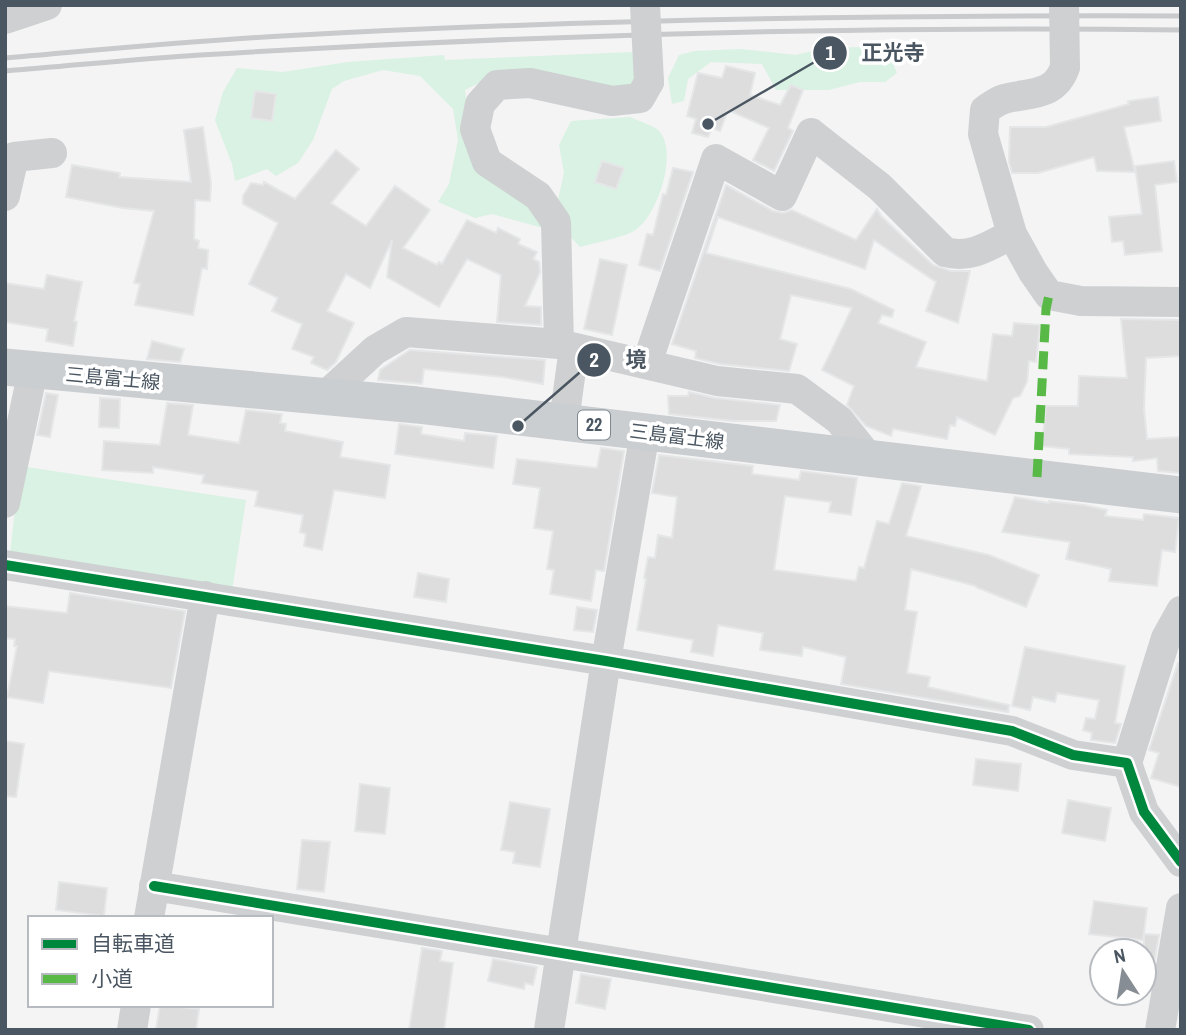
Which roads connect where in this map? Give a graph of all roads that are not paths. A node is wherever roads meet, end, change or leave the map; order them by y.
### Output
1 (47, 5) edge
2 (645, 5) edge
3 (1064, 5) edge
4 (5, 19) edge
5 (52, 153) dead end
6 (6, 183) edge
7 (1012, 234) junction
8 (1181, 302) edge
9 (567, 346) junction
10 (647, 363) junction
11 (19, 369) edge
12 (324, 397) junction
13 (564, 421) junction
14 (645, 432) junction
15 (870, 459) junction
16 (1181, 495) edge
17 (5, 503) edge
18 (5, 565) edge
19 (205, 596) junction
20 (1181, 611) edge
21 (606, 661) junction
22 (1127, 763) junction
23 (1181, 862) edge
24 (154, 886) junction
25 (1181, 908) edge
26 (149, 916) edge
27 (561, 951) junction
28 (136, 1007) edge
29 (132, 1030) edge
30 (549, 1030) edge
31 (1030, 1030) edge
32 (1160, 1030) edge

1 - 4 street
2 - 9 street, bridge
3 - 7 street, bridge
5 - 6 street
7 - 8 street
7 - 10 street
9 - 10 street
9 - 12 street
9 - 13 street
10 - 15 street
11 - 12 main road, 三島富士線 / 22
11 - 17 street
12 - 13 main road, 三島富士線 / 22
13 - 14 main road, 三島富士線 / 22
14 - 15 main road, 三島富士線 / 22
14 - 21 street
15 - 16 main road, 三島富士線 / 22
18 - 19 street
19 - 21 street
19 - 24 street
20 - 22 street
21 - 22 street
21 - 27 street
22 - 23 street
24 - 26 street
24 - 27 street
25 - 32 street
27 - 30 street
27 - 31 street
28 - 29 street

